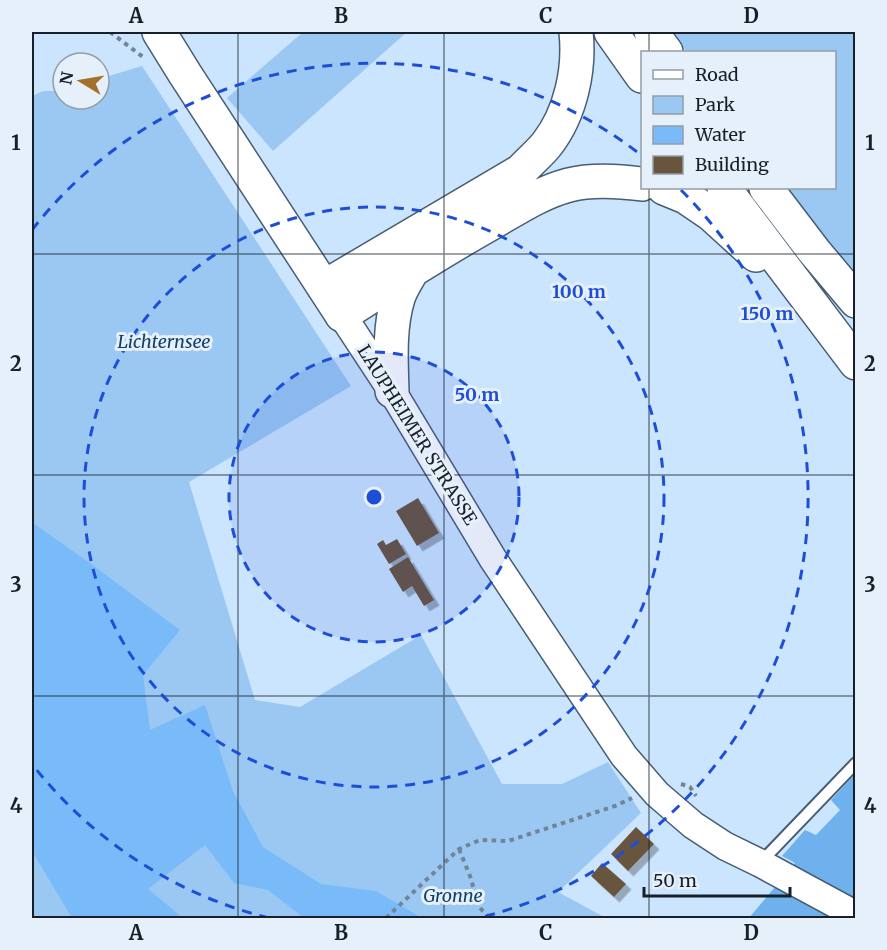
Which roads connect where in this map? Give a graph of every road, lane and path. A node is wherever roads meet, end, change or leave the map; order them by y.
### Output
1 (159, 32) edge
2 (576, 32) edge
3 (611, 32) edge
4 (651, 32) edge
5 (665, 51) edge
6 (641, 75) edge
7 (641, 184) edge
8 (666, 189) edge
9 (725, 189) edge
10 (767, 189) edge
11 (413, 269) junction
12 (324, 287) junction
13 (855, 301) edge
14 (809, 303) junction
15 (342, 315) junction
16 (855, 363) edge
17 (392, 391) junction
18 (855, 763) edge
19 (632, 798) dead end
20 (459, 849) junction
21 (760, 863) junction
22 (855, 915) edge
23 (386, 918) edge
24 (490, 918) edge

1 - 12 main road, LAUPHEIMER STRASSE
2 - 12 main road
3 - 6 main road
4 - 5 main road
7 - 11 main road
8 - 14 main road
9 - 14 main road
10 - 13 main road
11 - 15 main road
11 - 17 main road
12 - 15 main road, LAUPHEIMER STRASSE
14 - 16 main road
15 - 17 street, LAUPHEIMER STRASSE
17 - 21 street, LAUPHEIMER STRASSE
18 - 21 lane
19 - 20 path
20 - 23 path
20 - 24 path
21 - 22 street, LAUPHEIMER STRASSE

